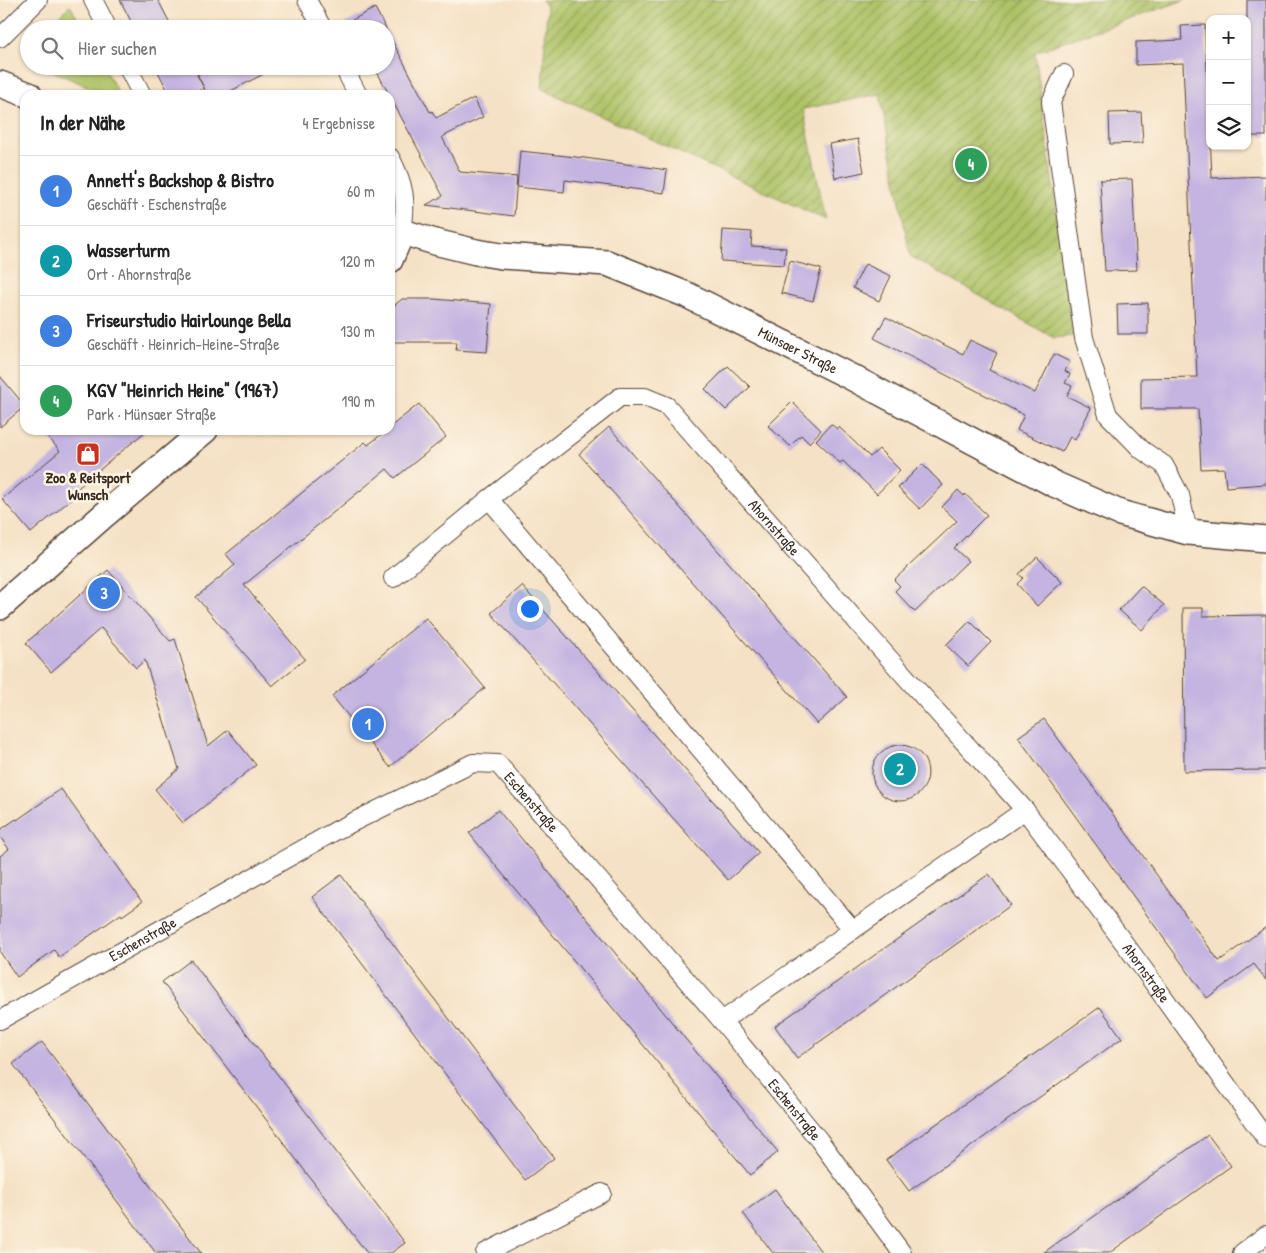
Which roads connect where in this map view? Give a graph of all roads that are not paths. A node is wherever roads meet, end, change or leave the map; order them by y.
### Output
1 (38, 0) edge
2 (93, 0) edge
3 (307, 0) edge
4 (103, 20) edge
5 (318, 20) edge
6 (0, 38) edge
7 (1064, 74) dead end
8 (132, 75) edge
9 (348, 75) edge
10 (0, 84) edge
11 (139, 90) edge
12 (355, 90) edge
13 (20, 92) edge
14 (395, 166) edge
15 (396, 230) edge
16 (199, 435) edge
17 (489, 499) junction
18 (1188, 532) junction
19 (1266, 539) edge
20 (393, 578) dead end
21 (0, 607) edge
22 (1026, 810) junction
23 (853, 930) junction
24 (0, 1020) edge
25 (722, 1021) junction
26 (1266, 1139) edge
27 (602, 1193) dead end
28 (1266, 1235) edge
29 (485, 1253) edge
30 (902, 1253) edge
31 (1242, 1253) edge

1 - 6 street
2 - 4 street
3 - 5 street
7 - 18 street
8 - 11 street
9 - 12 street
10 - 13 street
14 - 15 street
15 - 18 street, Münsaer Straße
16 - 21 street
17 - 20 street, Ahornstraße
17 - 22 street, Ahornstraße
17 - 23 street
18 - 19 street, Münsaer Straße
22 - 23 street
22 - 26 street, Ahornstraße
23 - 25 street
24 - 25 street, Eschenstraße
25 - 30 street, Eschenstraße
27 - 29 street
28 - 31 street

